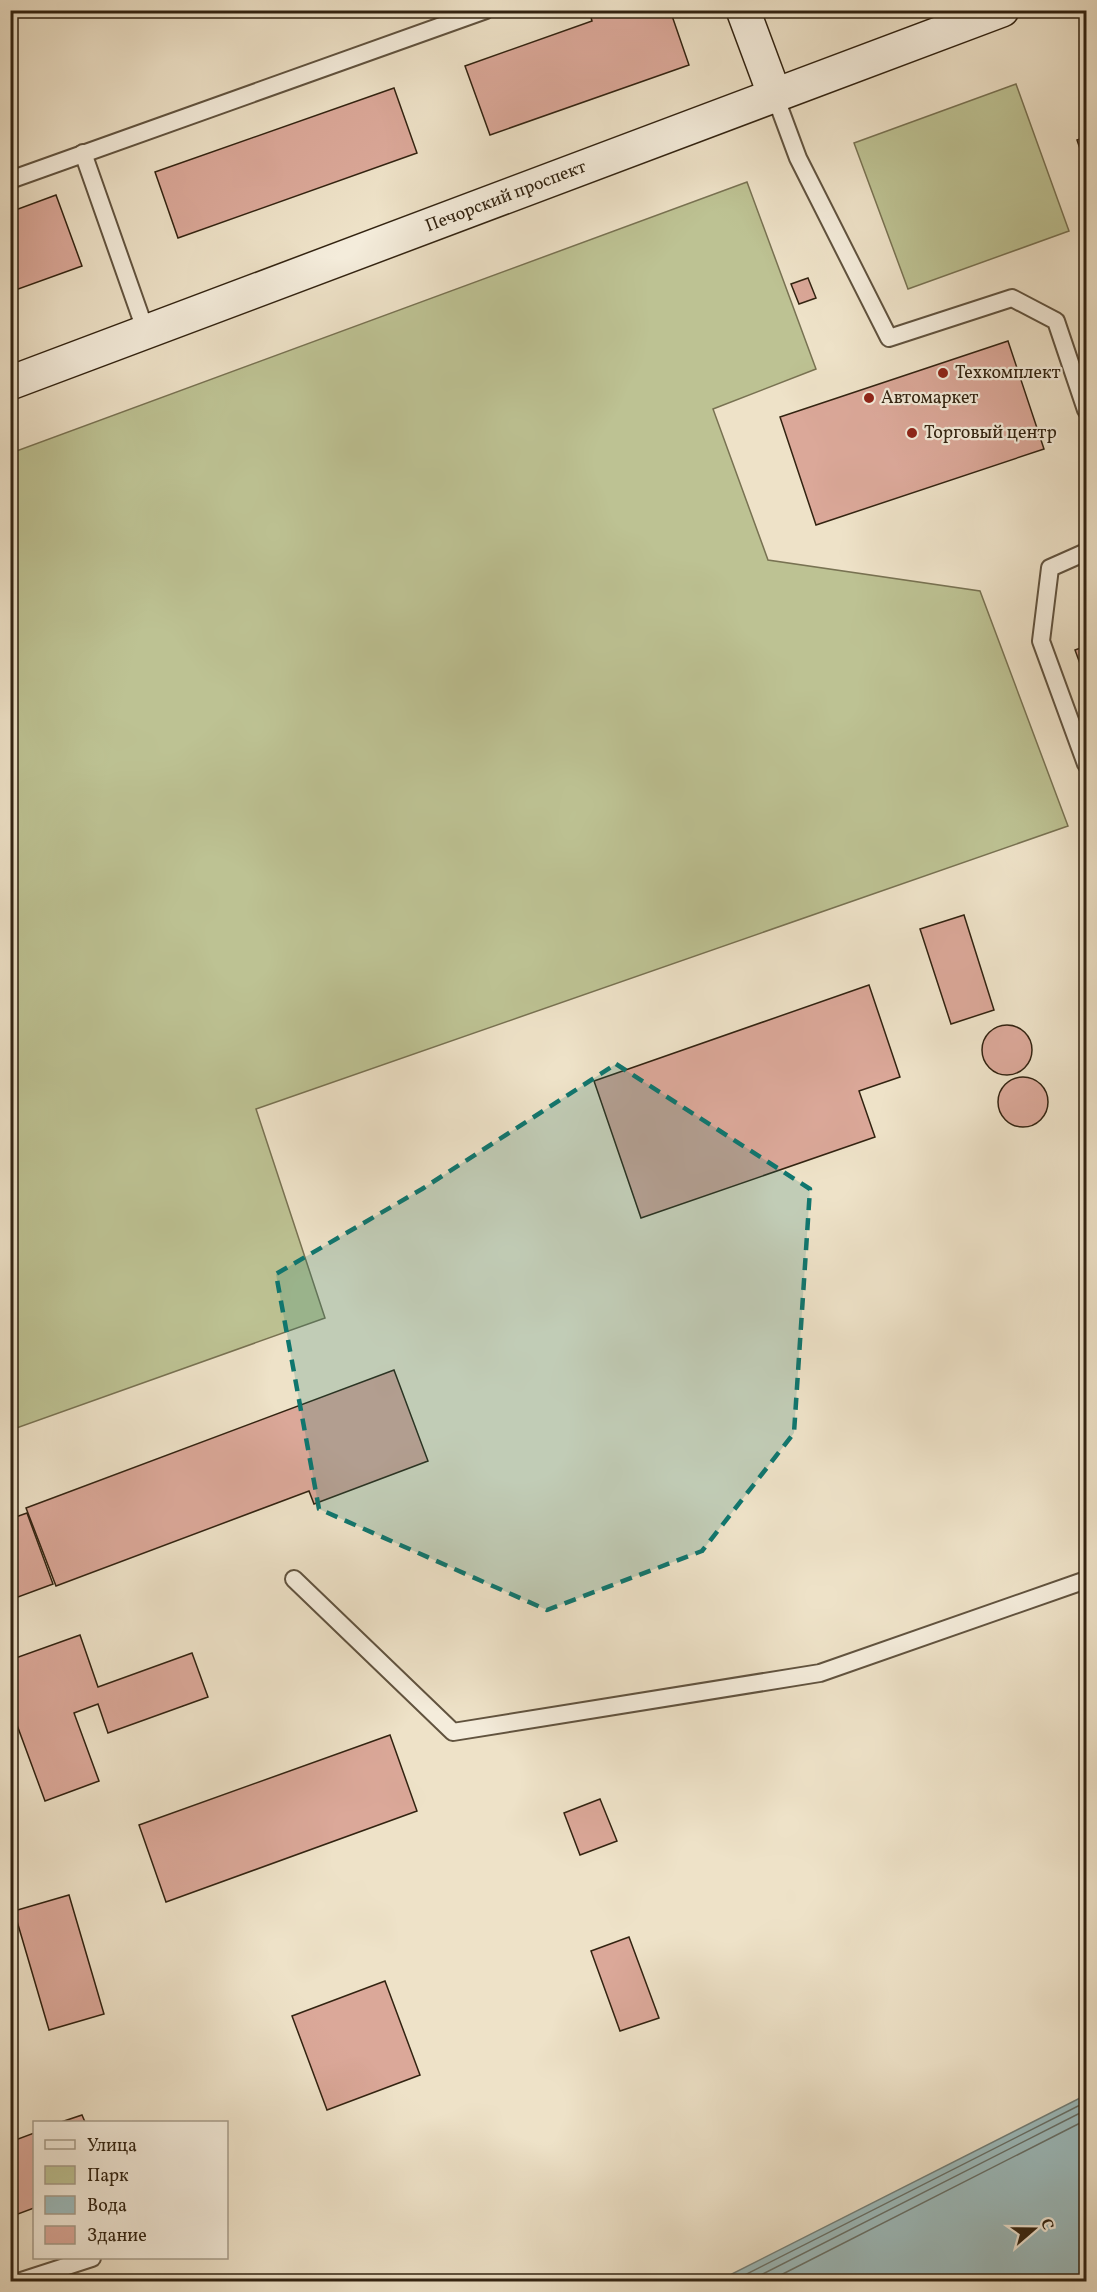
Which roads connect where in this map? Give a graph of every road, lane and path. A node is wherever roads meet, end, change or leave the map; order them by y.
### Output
1 (486, 10) edge
2 (743, 10) edge
3 (1002, 10) edge
4 (775, 96) junction
5 (83, 153) junction
6 (10, 180) edge
7 (147, 332) junction
8 (10, 383) edge
9 (1086, 410) edge
10 (1086, 552) edge
11 (1086, 764) edge
12 (294, 1579) dead end
13 (1086, 1580) edge
14 (90, 2259) edge
15 (18, 2282) edge

1 - 5 lane
2 - 4 main road
3 - 4 main road, Печорский проспект
4 - 7 main road, Печорский проспект
4 - 9 lane
5 - 6 lane
5 - 7 lane
7 - 8 main road, Печорский проспект
10 - 11 lane
12 - 13 lane
14 - 15 lane

